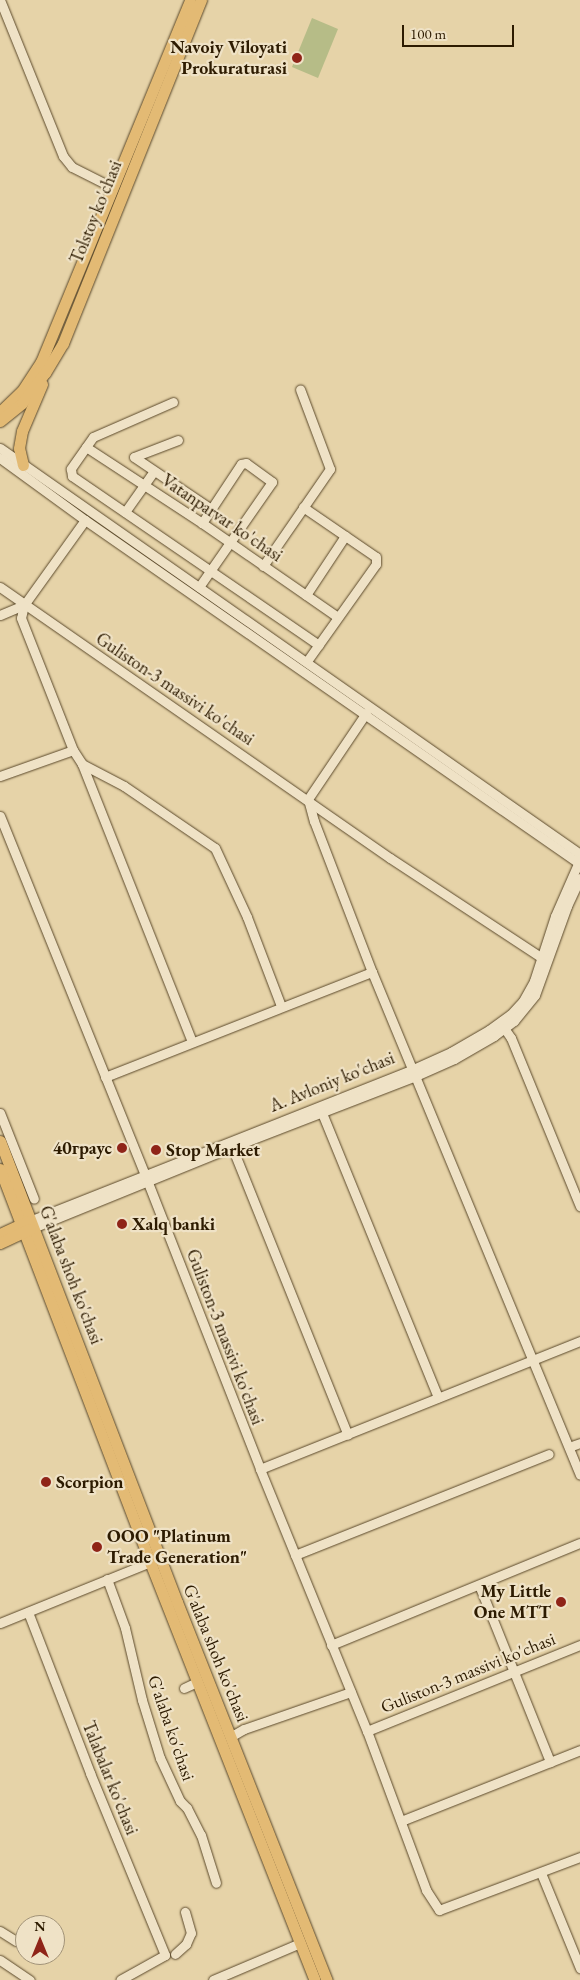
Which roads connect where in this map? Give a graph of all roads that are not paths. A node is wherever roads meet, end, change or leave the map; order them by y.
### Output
1 (0, 0) edge
2 (190, 0) edge
3 (201, 0) edge
4 (112, 187) junction
5 (45, 374) junction
6 (300, 389) dead end
7 (173, 402) dead end
8 (0, 412) edge
9 (0, 421) edge
10 (178, 440) dead end
11 (86, 447) junction
12 (0, 448) edge
13 (0, 458) edge
14 (23, 465) junction
15 (154, 471) junction
16 (143, 484) junction
17 (303, 508) junction
18 (211, 509) junction
19 (125, 512) junction
20 (85, 520) junction
21 (202, 523) junction
22 (345, 536) junction
23 (230, 543) junction
24 (262, 566) junction
25 (210, 570) junction
26 (0, 587) edge
27 (196, 588) junction
28 (306, 595) junction
29 (24, 605) junction
30 (0, 615) edge
31 (338, 617) junction
32 (318, 645) junction
33 (307, 661) junction
34 (366, 713) junction
35 (73, 750) junction
36 (82, 764) junction
37 (0, 776) edge
38 (308, 799) junction
39 (0, 816) edge
40 (579, 860) edge
41 (580, 878) edge
42 (542, 958) junction
43 (372, 972) junction
44 (281, 1006) junction
45 (504, 1028) junction
46 (192, 1042) junction
47 (415, 1072) junction
48 (105, 1077) junction
49 (0, 1113) edge
50 (322, 1113) junction
51 (0, 1141) edge
52 (232, 1147) junction
53 (9, 1164) edge
54 (146, 1178) junction
55 (34, 1199) dead end
56 (580, 1206) edge
57 (29, 1226) junction
58 (0, 1234) edge
59 (0, 1243) edge
60 (580, 1341) edge
61 (533, 1360) junction
62 (438, 1397) junction
63 (348, 1435) junction
64 (580, 1442) edge
65 (569, 1447) junction
66 (549, 1454) dead end
67 (260, 1469) junction
68 (580, 1475) edge
69 (580, 1543) edge
70 (295, 1555) junction
71 (150, 1562) junction
72 (107, 1579) junction
73 (479, 1585) junction
74 (28, 1612) junction
75 (0, 1623) edge
76 (331, 1645) junction
77 (580, 1645) edge
78 (514, 1672) junction
79 (197, 1682) junction
80 (184, 1688) dead end
81 (351, 1692) junction
82 (367, 1731) junction
83 (230, 1737) junction
84 (580, 1750) edge
85 (550, 1762) junction
86 (401, 1821) junction
87 (580, 1857) edge
88 (541, 1873) junction
89 (216, 1883) dead end
90 (185, 1912) dead end
91 (0, 1931) edge
92 (15, 1940) edge
93 (300, 1943) junction
94 (175, 1954) dead end
95 (0, 1960) edge
96 (580, 1968) edge
97 (135, 1976) edge
98 (30, 1980) edge
99 (120, 1980) edge
100 (213, 1980) edge
101 (315, 1980) edge
102 (327, 1980) edge

1 - 4 street, Tolstoy ko'chasi
2 - 4 main road, Tolstoy ko'chasi
3 - 5 main road, Tolstoy ko'chasi
4 - 8 main road, Tolstoy ko'chasi
5 - 9 main road, Tolstoy ko'chasi
5 - 14 main road
6 - 17 street
7 - 11 street
10 - 15 street
11 - 16 street, Vatanparvar ko'chasi
11 - 19 street
12 - 14 street
13 - 20 street
14 - 27 street
15 - 16 street
15 - 18 street
16 - 19 street
16 - 21 street, Vatanparvar ko'chasi
17 - 22 street
17 - 24 street
18 - 21 street
18 - 23 street
19 - 25 street
20 - 27 street
20 - 29 street
21 - 23 street, Vatanparvar ko'chasi
22 - 28 street
22 - 31 street
23 - 24 street, Vatanparvar ko'chasi
23 - 25 street
24 - 28 street, Vatanparvar ko'chasi
25 - 27 street
25 - 32 street
26 - 29 street, Guliston-3 massivi ko'chasi
27 - 33 street
27 - 34 street
28 - 31 street, Vatanparvar ko'chasi
29 - 30 street
29 - 35 street
29 - 38 street, Guliston-3 massivi ko'chasi
31 - 32 street
32 - 33 street
33 - 40 street
34 - 38 street
34 - 40 street
35 - 36 street
35 - 37 street
36 - 44 street
36 - 46 street
38 - 42 street, Guliston-3 massivi ko'chasi
38 - 43 street
39 - 48 street, Guliston-3 massivi ko'chasi
40 - 42 street, A. Avloniy ko'chasi
41 - 45 street, A. Avloniy ko'chasi
42 - 47 street, A. Avloniy ko'chasi
43 - 44 street
43 - 47 street
44 - 46 street
45 - 47 street, A. Avloniy ko'chasi
45 - 56 street
46 - 48 street
47 - 50 street, A. Avloniy ko'chasi
47 - 54 street, A. Avloniy ko'chasi
47 - 61 street
48 - 54 street, Guliston-3 massivi ko'chasi
49 - 53 street
50 - 52 street, A. Avloniy ko'chasi
50 - 62 street
51 - 53 main road, G'alaba shoh ko'chasi
52 - 54 street, A. Avloniy ko'chasi
52 - 63 street
53 - 55 street
53 - 57 main road, G'alaba shoh ko'chasi
54 - 57 street, A. Avloniy ko'chasi
54 - 67 street, Guliston-3 massivi ko'chasi
57 - 58 main road, A. Avloniy ko'chasi
57 - 59 main road, A. Avloniy ko'chasi
57 - 71 main road, G'alaba shoh ko'chasi
57 - 83 main road, G'alaba shoh ko'chasi
60 - 61 street
61 - 62 street
61 - 65 street
62 - 63 street
63 - 67 street
64 - 65 street
65 - 68 street
66 - 70 street
67 - 70 street, Guliston-3 massivi ko'chasi
69 - 73 street
70 - 76 street, Guliston-3 massivi ko'chasi
71 - 72 street
71 - 79 main road, G'alaba shoh ko'chasi
72 - 74 street
72 - 89 street, G'alaba ko'chasi
73 - 76 street
73 - 78 street
74 - 75 street
74 - 97 street, Talabalar ko'chasi
76 - 81 street, Guliston-3 massivi ko'chasi
77 - 78 street, Guliston-3 massivi ko'chasi
78 - 82 street, Guliston-3 massivi ko'chasi
78 - 85 street
79 - 80 street
79 - 93 main road, G'alaba shoh ko'chasi
81 - 82 street, Guliston-3 massivi ko'chasi
81 - 83 street
82 - 86 street, Guliston-3 massivi ko'chasi
83 - 102 main road, G'alaba shoh ko'chasi
84 - 85 street
85 - 86 street
86 - 88 street, Guliston-3 massivi ko'chasi
87 - 88 street
88 - 96 street
90 - 94 street
91 - 92 street
93 - 100 street
93 - 101 main road, G'alaba shoh ko'chasi
95 - 98 street
97 - 99 street

